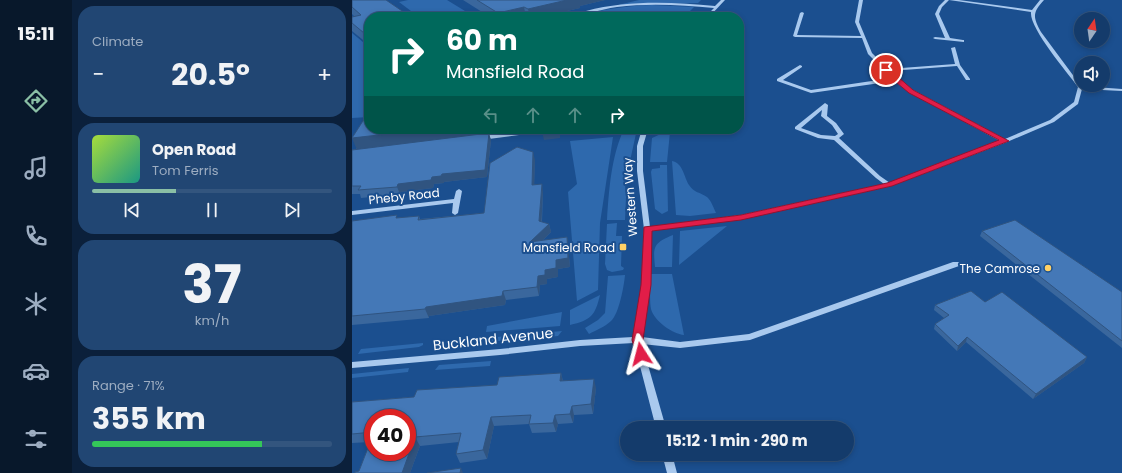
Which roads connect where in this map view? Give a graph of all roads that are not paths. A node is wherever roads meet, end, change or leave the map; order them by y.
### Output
1 (634, 0) edge
2 (723, 0) edge
3 (861, 0) edge
4 (947, 0) edge
5 (951, 0) edge
6 (1042, 0) edge
7 (605, 7) junction
8 (716, 7) junction
9 (1032, 11) junction
10 (586, 12) edge
11 (712, 12) edge
12 (802, 13) dead end
13 (863, 37) junction
14 (935, 38) dead end
15 (948, 40) junction
16 (963, 41) dead end
17 (953, 48) dead end
18 (958, 65) junction
19 (800, 66) dead end
20 (886, 70) junction
21 (968, 78) dead end
22 (1074, 78) edge
23 (895, 79) junction
24 (1110, 89) edge
25 (1122, 90) edge
26 (1079, 92) edge
27 (517, 134) dead end
28 (644, 134) edge
29 (476, 138) edge
30 (836, 138) junction
31 (1005, 141) junction
32 (889, 184) junction
33 (459, 191) dead end
34 (458, 201) junction
35 (352, 213) edge
36 (455, 213) dead end
37 (647, 228) junction
38 (956, 264) dead end
39 (637, 340) junction
40 (352, 365) edge
41 (659, 421) edge
42 (669, 461) edge
43 (672, 473) edge

1 - 7 street
2 - 8 street
3 - 13 street
4 - 15 street
5 - 9 street
6 - 9 street
7 - 8 street
7 - 10 street
8 - 11 street
9 - 22 street
12 - 13 street
13 - 20 street
14 - 15 street
15 - 16 street
17 - 18 street
18 - 20 street
18 - 21 street
19 - 23 street
20 - 23 street
23 - 31 street
24 - 25 street
26 - 31 street
27 - 29 street
28 - 37 street, Western Way
30 - 30 street
30 - 32 street
31 - 32 street
32 - 37 street
33 - 34 street, Pheby Road
34 - 35 street, Pheby Road
34 - 36 street, Pheby Road
37 - 39 street, Western Way
38 - 39 street, Buckland Avenue
39 - 40 street, Buckland Avenue
39 - 41 street, Western Way
42 - 43 street

